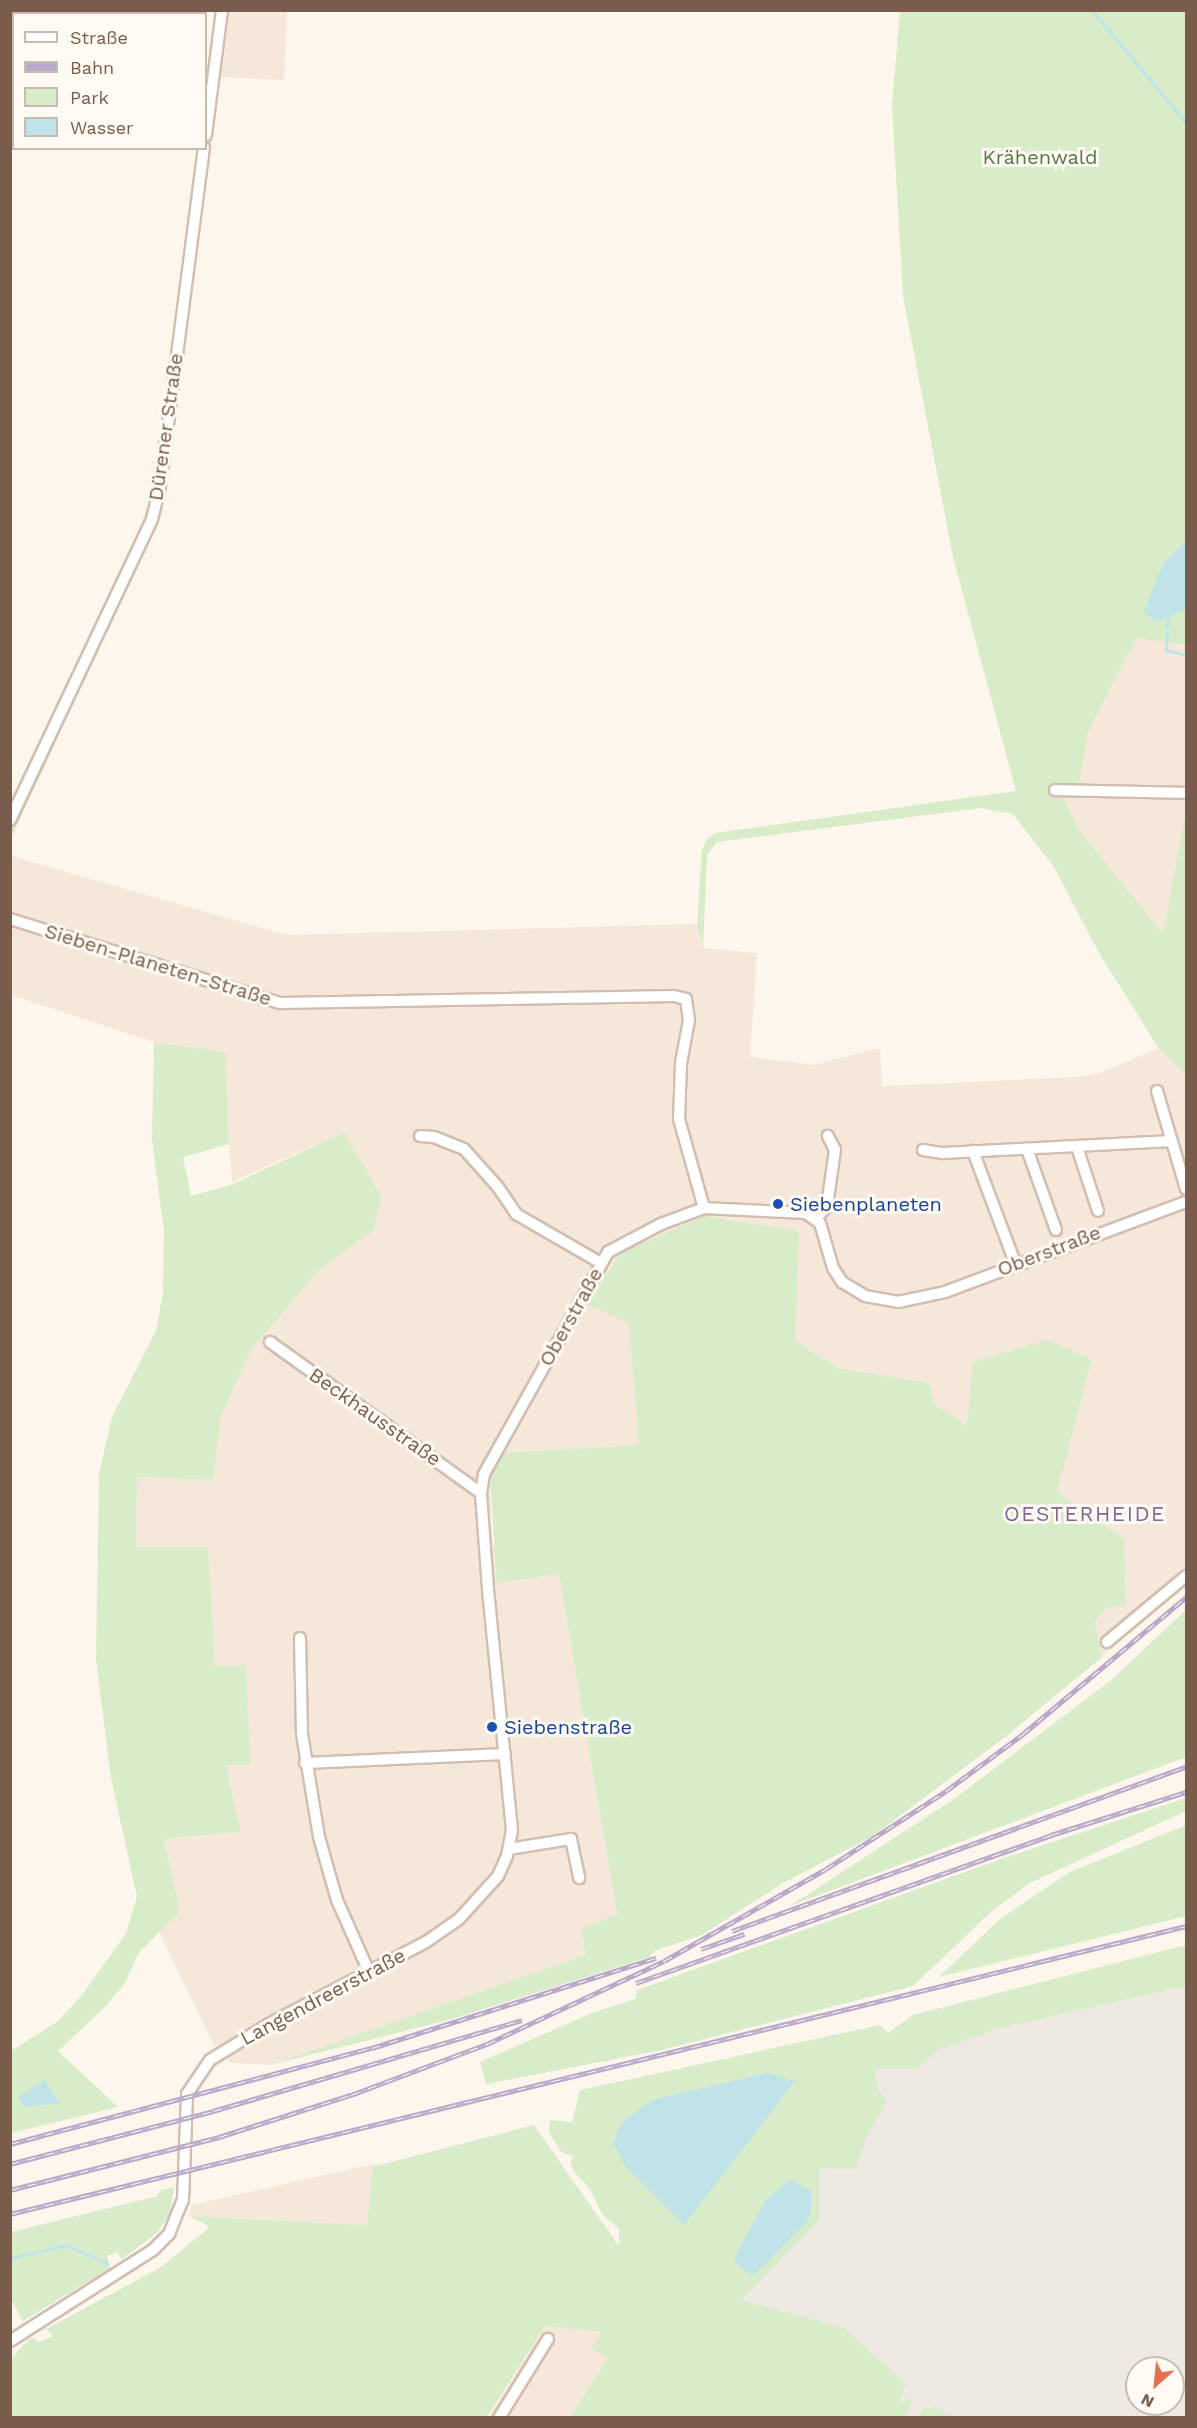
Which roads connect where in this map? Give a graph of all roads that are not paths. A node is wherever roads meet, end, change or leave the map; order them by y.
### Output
1 (222, 10) edge
2 (207, 127) edge
3 (204, 150) edge
4 (1055, 790) dead end
5 (1186, 793) edge
6 (10, 820) edge
7 (10, 919) edge
8 (1157, 1091) dead end
9 (420, 1136) dead end
10 (828, 1136) dead end
11 (1172, 1142) junction
12 (1077, 1147) junction
13 (1027, 1149) junction
14 (923, 1150) dead end
15 (972, 1151) junction
16 (1186, 1189) edge
17 (1186, 1202) edge
18 (704, 1208) junction
19 (816, 1218) junction
20 (1108, 1228) junction
21 (1056, 1230) dead end
22 (601, 1263) junction
23 (1014, 1263) junction
24 (270, 1342) dead end
25 (481, 1493) junction
26 (1186, 1576) edge
27 (488, 1589) joint
28 (300, 1638) dead end
29 (1107, 1642) dead end
30 (505, 1754) junction
31 (305, 1763) junction
32 (509, 1849) junction
33 (579, 1878) dead end
34 (369, 1972) junction
35 (548, 2339) dead end
36 (10, 2341) edge
37 (499, 2418) edge

1 - 2 street
3 - 6 street, Dürener Straße
4 - 5 street
7 - 18 street, Sieben-Planeten-Straße
8 - 11 street
9 - 22 street
10 - 19 street
11 - 12 street
11 - 16 street
12 - 13 street
12 - 20 street
13 - 15 street
13 - 21 street
14 - 15 street
15 - 23 street
17 - 20 street, Oberstraße
18 - 19 street, Oberstraße
18 - 22 street, Oberstraße
19 - 23 street, Oberstraße
20 - 23 street, Oberstraße
22 - 25 street, Oberstraße
24 - 25 street, Beckhausstraße
25 - 27 street, Oberstraße
26 - 29 street
27 - 30 street, Langendreerstraße
28 - 31 street
30 - 31 street
30 - 32 street, Langendreerstraße
31 - 34 street
32 - 33 street
32 - 34 street, Langendreerstraße
34 - 36 street, Langendreerstraße
35 - 37 street

